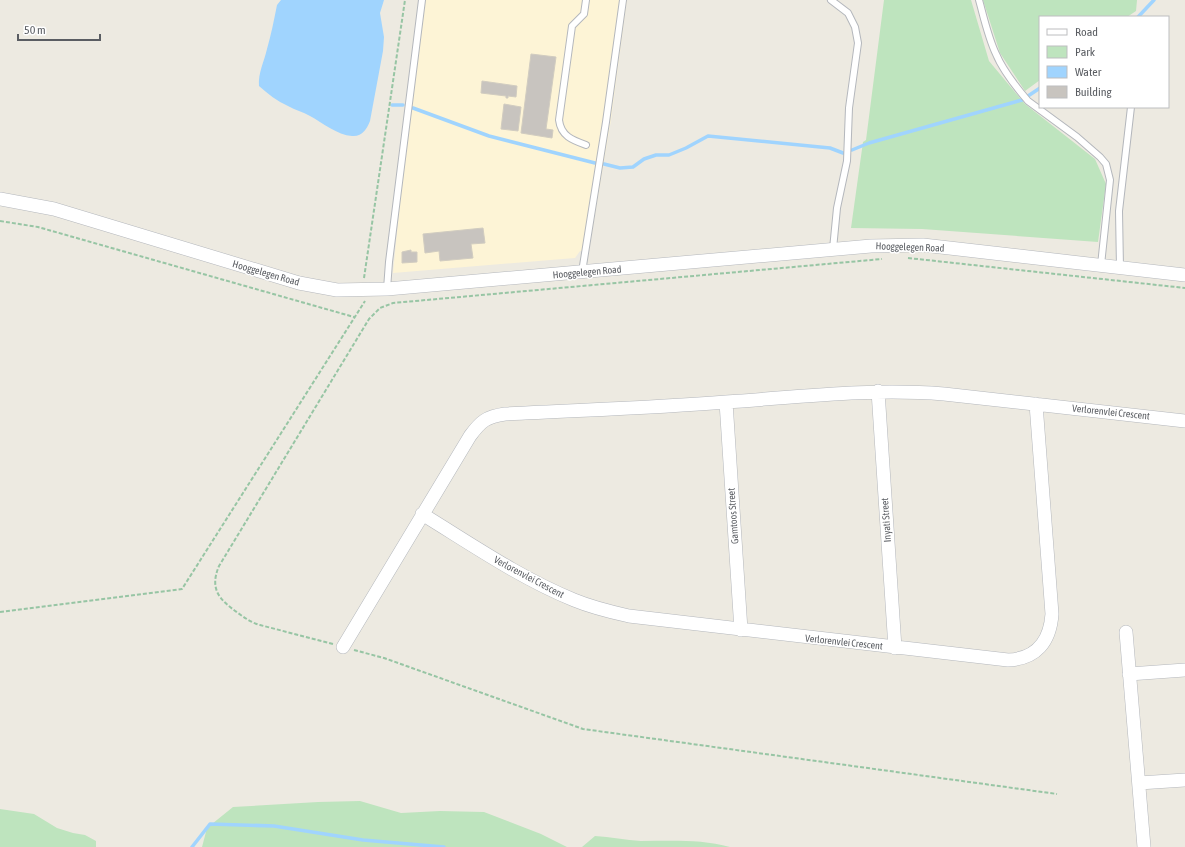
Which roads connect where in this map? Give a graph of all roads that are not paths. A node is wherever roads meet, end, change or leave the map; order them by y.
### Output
1 (422, 0) edge
2 (586, 0) edge
3 (622, 0) edge
4 (831, 0) edge
5 (979, 0) edge
6 (1131, 108) edge
7 (586, 145) dead end
8 (0, 199) edge
9 (834, 249) junction
10 (1101, 265) junction
11 (1120, 268) junction
12 (582, 272) junction
13 (1185, 275) edge
14 (387, 289) junction
15 (878, 391) junction
16 (726, 402) junction
17 (1036, 404) junction
18 (1185, 420) edge
19 (422, 514) junction
20 (741, 630) junction
21 (1126, 632) dead end
22 (343, 647) road end
23 (895, 648) junction
24 (1185, 670) edge
25 (1129, 674) junction
26 (1185, 780) edge
27 (1139, 783) junction
28 (1144, 847) edge

1 - 14 lane
2 - 7 lane
3 - 12 lane
4 - 9 lane
5 - 10 lane
6 - 11 lane
8 - 14 street, Hooggelegen Road
9 - 10 street, Hooggelegen Road
9 - 12 street, Hooggelegen Road
10 - 11 street, Hooggelegen Road
11 - 13 street, Hooggelegen Road
12 - 14 street, Hooggelegen Road
15 - 16 street, Verlorenvlei Crescent
15 - 17 street, Verlorenvlei Crescent
15 - 23 street, Inyati Street
16 - 19 street, Verlorenvlei Crescent
16 - 20 street, Gamtoos Street
17 - 18 street, Verlorenvlei Crescent
17 - 23 street, Verlorenvlei Crescent
19 - 20 street, Verlorenvlei Crescent
19 - 22 street, Verlorenvlei Crescent
20 - 23 street, Verlorenvlei Crescent
21 - 25 street
24 - 25 street
25 - 27 street
26 - 27 street
27 - 28 street

